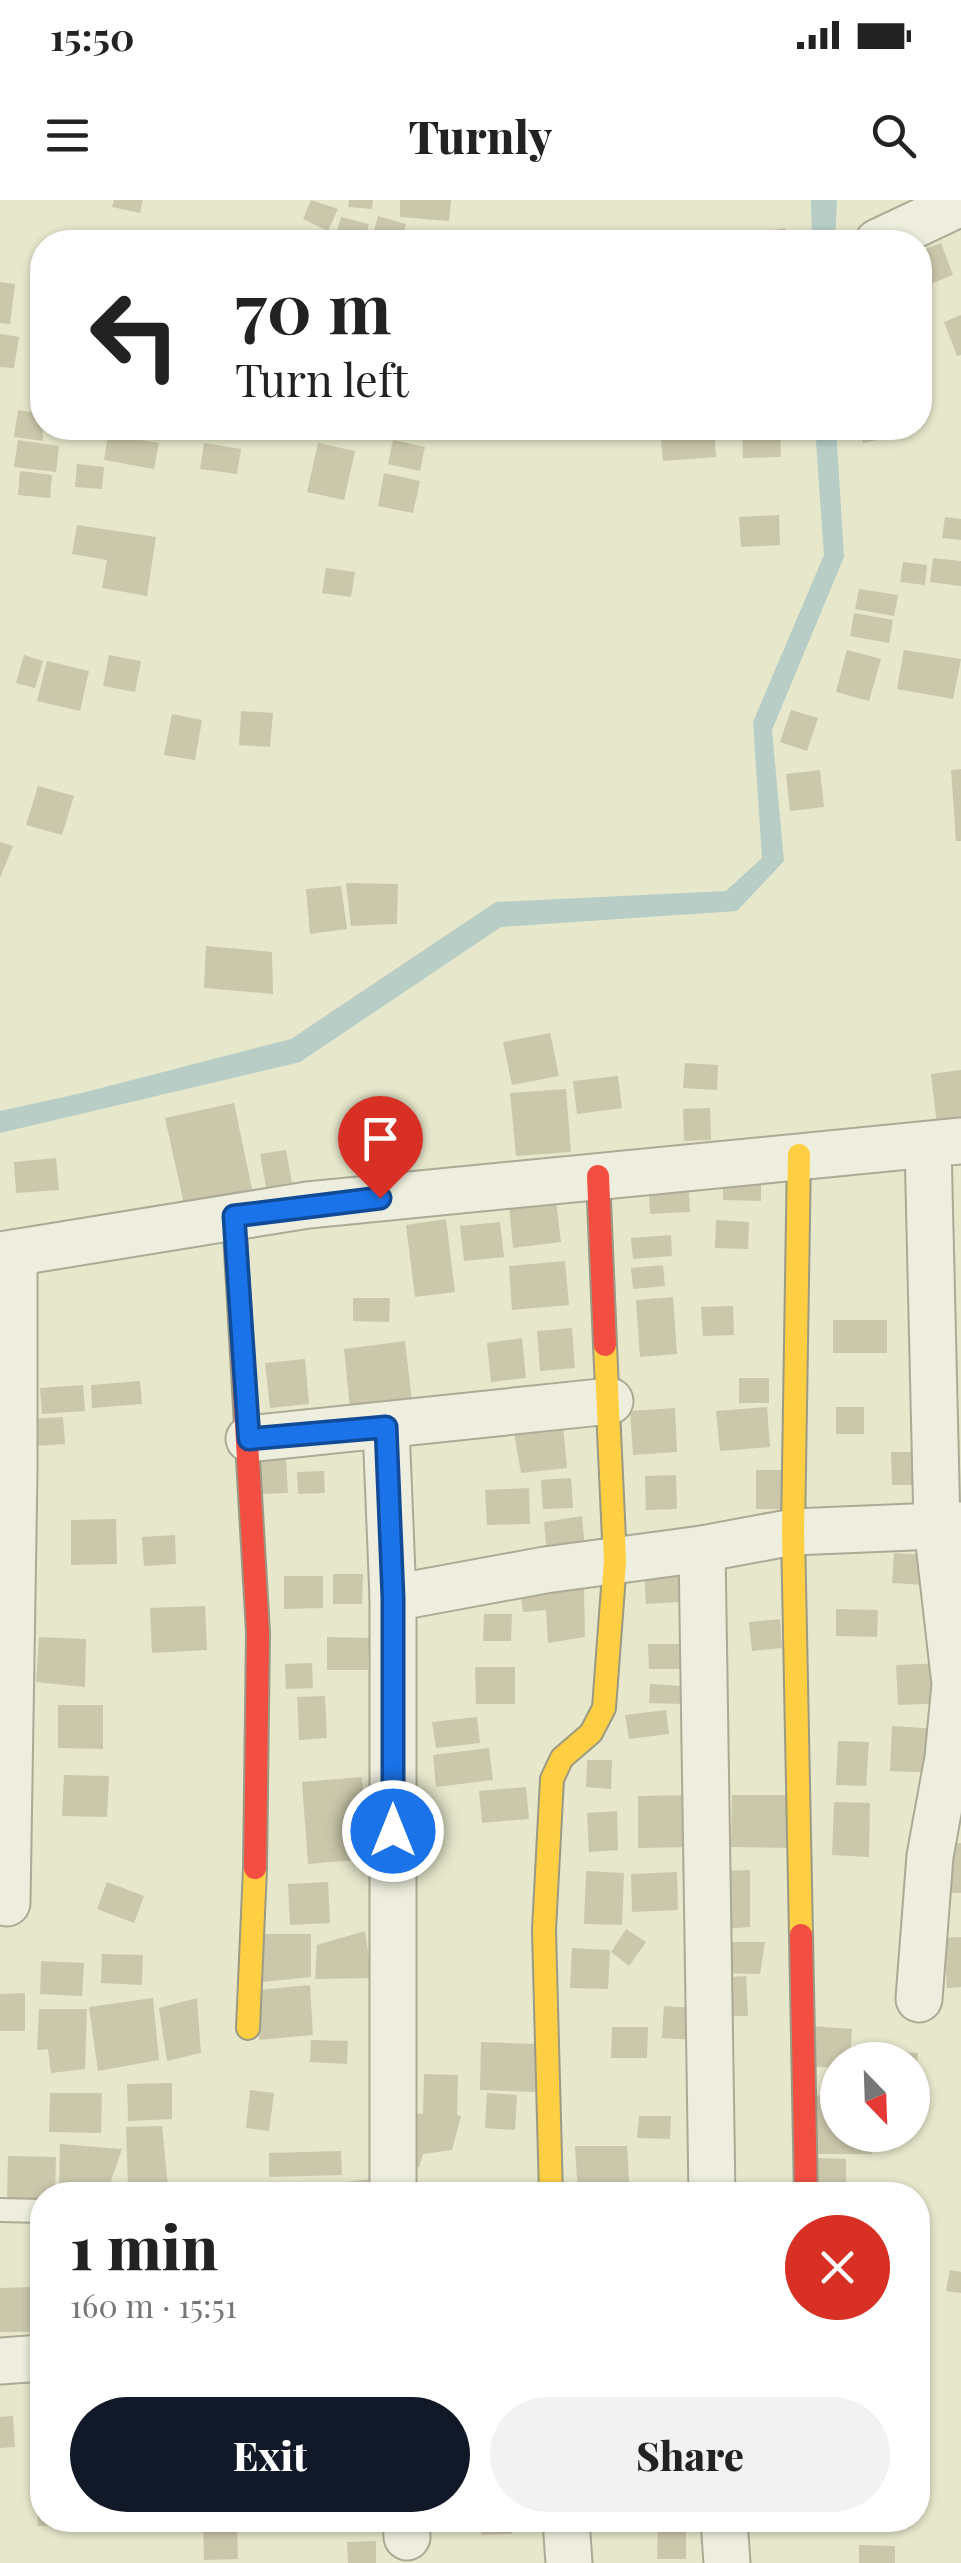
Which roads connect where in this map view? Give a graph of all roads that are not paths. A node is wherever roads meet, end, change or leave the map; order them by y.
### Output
1 (961, 203) edge
2 (904, 230) edge
3 (944, 1143) edge
4 (799, 1155) junction
5 (598, 1176) junction
6 (234, 1216) junction
7 (7, 1254) edge
8 (610, 1401) junction
9 (386, 1427) junction
10 (249, 1439) junction
11 (949, 1525) edge
12 (793, 1532) junction
13 (702, 1549) junction
14 (615, 1562) junction
15 (393, 1598) junction
16 (7, 1902) dead end
17 (919, 1999) dead end
18 (248, 2028) dead end
19 (392, 2182) edge
20 (550, 2182) edge
21 (712, 2182) edge
22 (806, 2182) edge
23 (0, 2210) edge
24 (30, 2211) edge
25 (30, 2359) edge
26 (0, 2361) edge
27 (567, 2532) edge
28 (725, 2532) edge
29 (569, 2563) edge
30 (727, 2563) edge

1 - 2 street
3 - 4 street
3 - 11 street
4 - 5 street
4 - 12 street
5 - 6 street
5 - 8 street
6 - 7 street
6 - 10 street
7 - 16 street
8 - 9 street
8 - 14 street
9 - 10 street
9 - 15 street
10 - 18 street
11 - 12 street
11 - 17 street
12 - 13 street
12 - 22 street
13 - 14 street
13 - 21 street
14 - 15 street
14 - 20 street
15 - 19 street
23 - 24 lane
25 - 26 street
27 - 29 street
28 - 30 street

